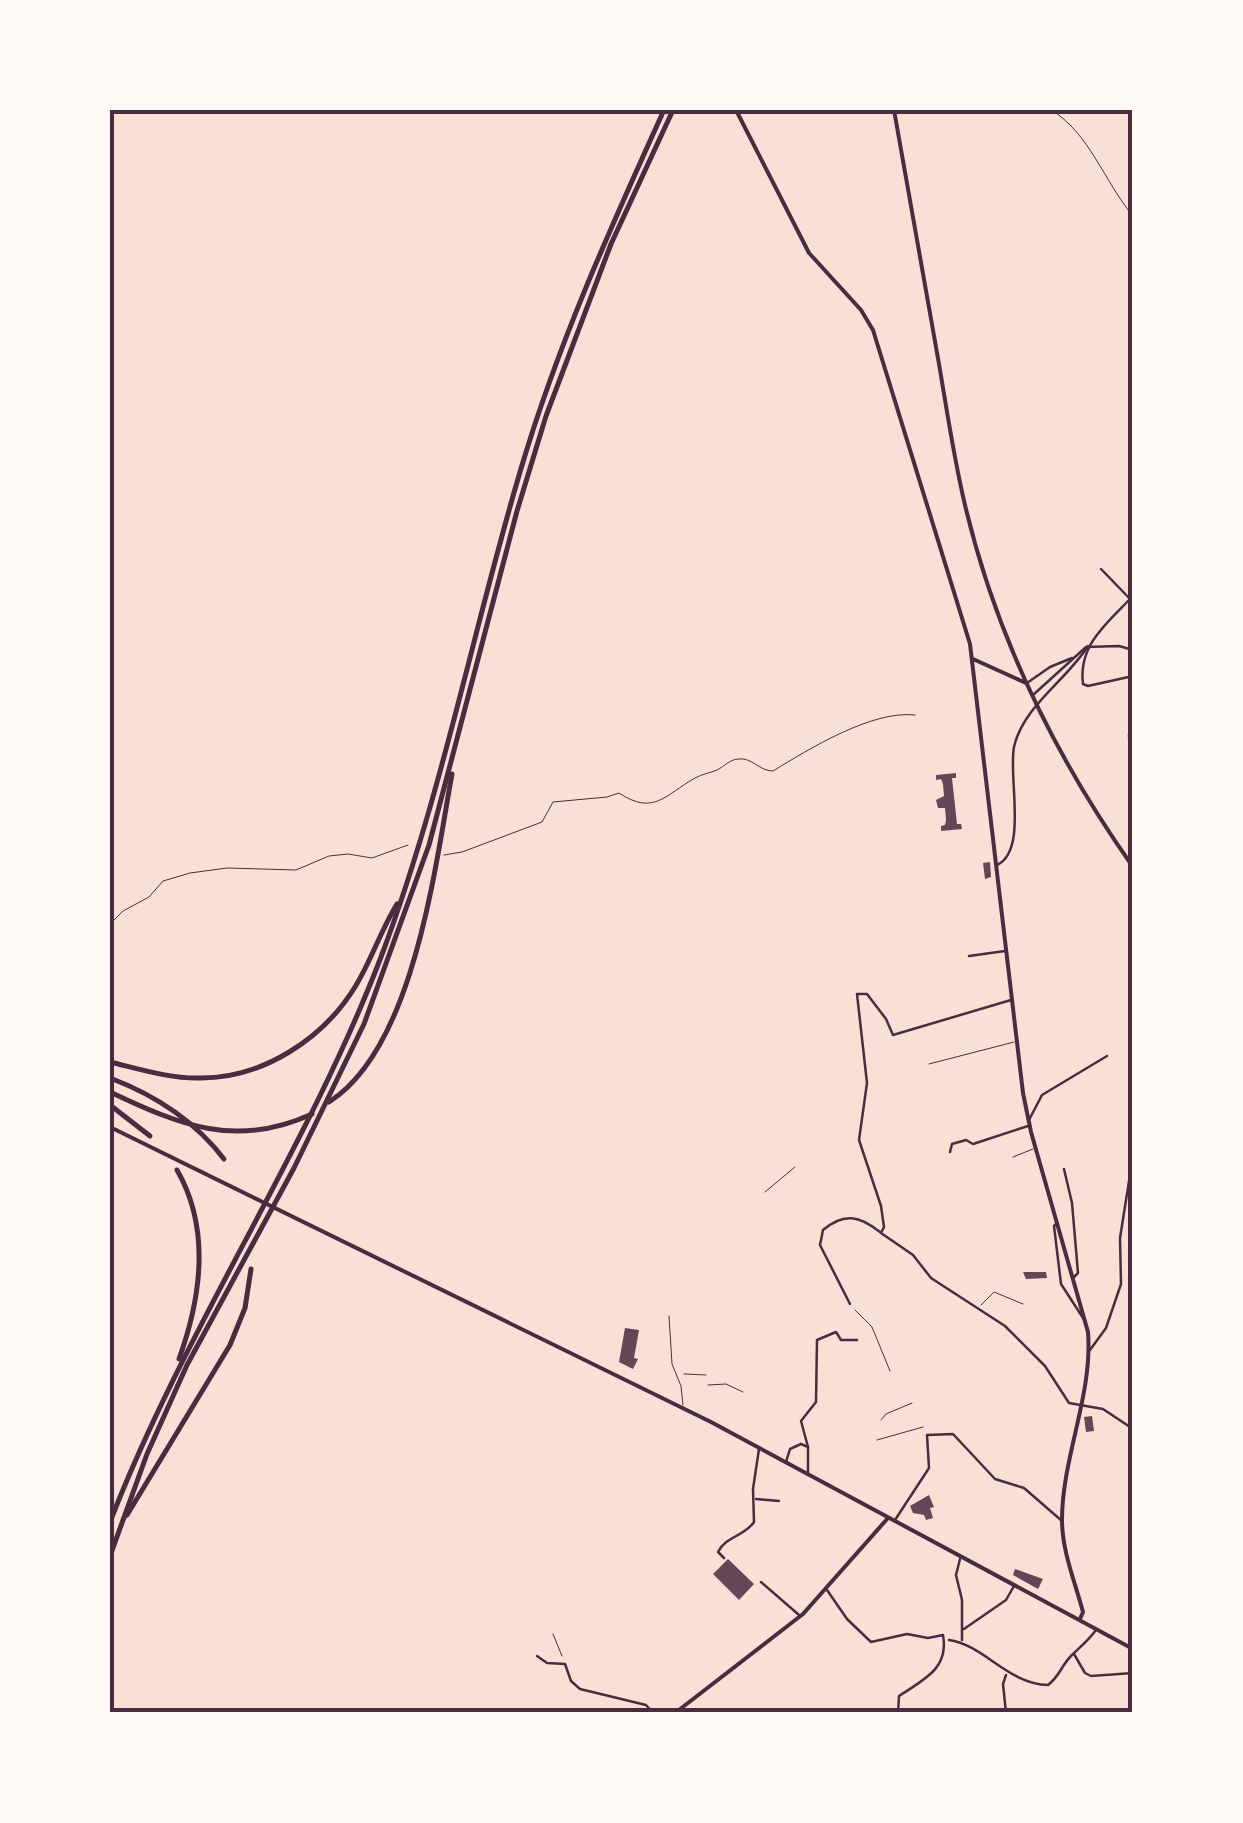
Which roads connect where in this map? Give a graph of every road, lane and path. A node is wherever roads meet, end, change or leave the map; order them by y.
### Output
1 (664, 110) edge
2 (673, 110) edge
3 (736, 110) edge
4 (894, 110) edge
5 (1051, 110) edge
6 (1133, 216) edge
7 (1101, 569) dead end
8 (1132, 599) edge
9 (1088, 646) junction
10 (1133, 650) edge
11 (1074, 657) junction
12 (973, 660) junction
13 (1133, 676) edge
14 (1026, 684) junction
15 (1032, 696) junction
16 (915, 715) dead end
17 (1133, 716) edge
18 (1131, 734) edge
19 (457, 744) junction
20 (1130, 754) dead end
21 (412, 844) dead end
22 (440, 855) dead end
23 (997, 865) junction
24 (1133, 867) edge
25 (404, 892) junction
26 (110, 924) edge
27 (1007, 951) junction
28 (969, 956) dead end
29 (383, 962) junction
30 (1012, 1000) junction
31 (1017, 1042) junction
32 (1107, 1056) dead end
33 (110, 1062) edge
34 (930, 1064) dead end
35 (110, 1078) edge
36 (110, 1092) edge
37 (110, 1104) edge
38 (1029, 1124) junction
39 (110, 1127) edge
40 (150, 1136) dead end
41 (1036, 1148) junction
42 (950, 1152) dead end
43 (1133, 1156) edge
44 (1013, 1158) dead end
45 (224, 1159) dead end
46 (795, 1167) dead end
47 (289, 1169) junction
48 (1064, 1169) dead end
49 (177, 1170) dead end
50 (765, 1192) dead end
51 (1058, 1222) junction
52 (881, 1232) junction
53 (251, 1268) dead end
54 (1074, 1277) junction
55 (850, 1304) joint
56 (1023, 1304) dead end
57 (980, 1308) junction
58 (668, 1316) dead end
59 (1087, 1323) junction
60 (857, 1340) dead end
61 (1089, 1351) junction
62 (890, 1371) dead end
63 (675, 1375) junction
64 (706, 1375) dead end
65 (173, 1376) junction
66 (708, 1385) dead end
67 (743, 1392) dead end
68 (169, 1394) junction
69 (912, 1404) dead end
70 (1081, 1404) junction
71 (683, 1407) junction
72 (882, 1420) dead end
73 (923, 1427) dead end
74 (1133, 1429) edge
75 (877, 1440) dead end
76 (759, 1447) junction
77 (808, 1447) junction
78 (786, 1462) junction
79 (808, 1474) junction
80 (754, 1498) junction
81 (779, 1501) dead end
82 (888, 1518) junction
83 (894, 1521) junction
84 (110, 1522) edge
85 (1062, 1522) junction
86 (122, 1526) junction
87 (110, 1556) edge
88 (962, 1557) junction
89 (724, 1558) dead end
90 (761, 1582) dead end
91 (1015, 1585) junction
92 (826, 1588) junction
93 (800, 1616) junction
94 (1080, 1619) junction
95 (1096, 1628) junction
96 (962, 1630) junction
97 (554, 1634) dead end
98 (944, 1637) junction
99 (962, 1641) junction
100 (1133, 1649) edge
101 (1074, 1654) junction
102 (537, 1656) dead end
103 (1133, 1656) edge
104 (565, 1664) junction
105 (1007, 1672) junction
106 (1133, 1672) edge
107 (653, 1713) edge
108 (675, 1713) edge
109 (898, 1713) edge
110 (1006, 1713) edge

1 - 25 highway
2 - 19 highway
3 - 12 main road
4 - 14 main road
5 - 6 path
7 - 8 street
8 - 9 street
9 - 10 street
9 - 11 street
9 - 13 street
9 - 23 street
11 - 14 street
11 - 15 street
12 - 14 main road
12 - 23 main road
14 - 15 main road
15 - 24 main road
16 - 22 path
17 - 18 street
18 - 20 street
19 - 29 highway
19 - 36 highway
21 - 26 path
23 - 27 main road
25 - 29 highway
25 - 33 highway
27 - 28 street
27 - 30 main road
29 - 47 highway
30 - 31 main road
30 - 52 street
31 - 34 lane
31 - 38 main road
32 - 38 street
35 - 45 highway
37 - 40 highway
38 - 41 main road
38 - 42 street
39 - 71 main road
41 - 44 lane
41 - 51 main road
43 - 61 street
46 - 50 path
47 - 65 highway
47 - 68 highway
48 - 54 street
49 - 65 highway
51 - 54 main road
51 - 59 street
52 - 55 street
52 - 57 street
53 - 86 highway
54 - 59 main road
55 - 62 path
56 - 57 lane
57 - 70 street
58 - 63 lane
59 - 61 main road
60 - 77 street
61 - 70 main road
63 - 64 path
63 - 71 lane
65 - 68 highway
66 - 67 path
68 - 84 highway
68 - 86 highway
69 - 72 path
70 - 74 street
70 - 85 main road
71 - 76 main road
73 - 75 path
76 - 78 main road
76 - 80 street
77 - 78 street
77 - 79 street
78 - 79 main road
79 - 82 main road
80 - 81 street
80 - 89 street
82 - 83 main road
82 - 92 main road
83 - 85 street
83 - 88 main road
85 - 94 main road
86 - 87 highway
88 - 91 main road
88 - 96 street
90 - 93 street
91 - 94 main road
91 - 96 street
92 - 93 main road
92 - 98 street
93 - 108 main road
94 - 95 main road
95 - 100 main road
95 - 101 street
96 - 99 street
97 - 104 path
98 - 99 street
98 - 109 street
99 - 105 street
101 - 105 street
101 - 106 street
102 - 104 street
103 - 106 street
104 - 107 street
105 - 110 street

